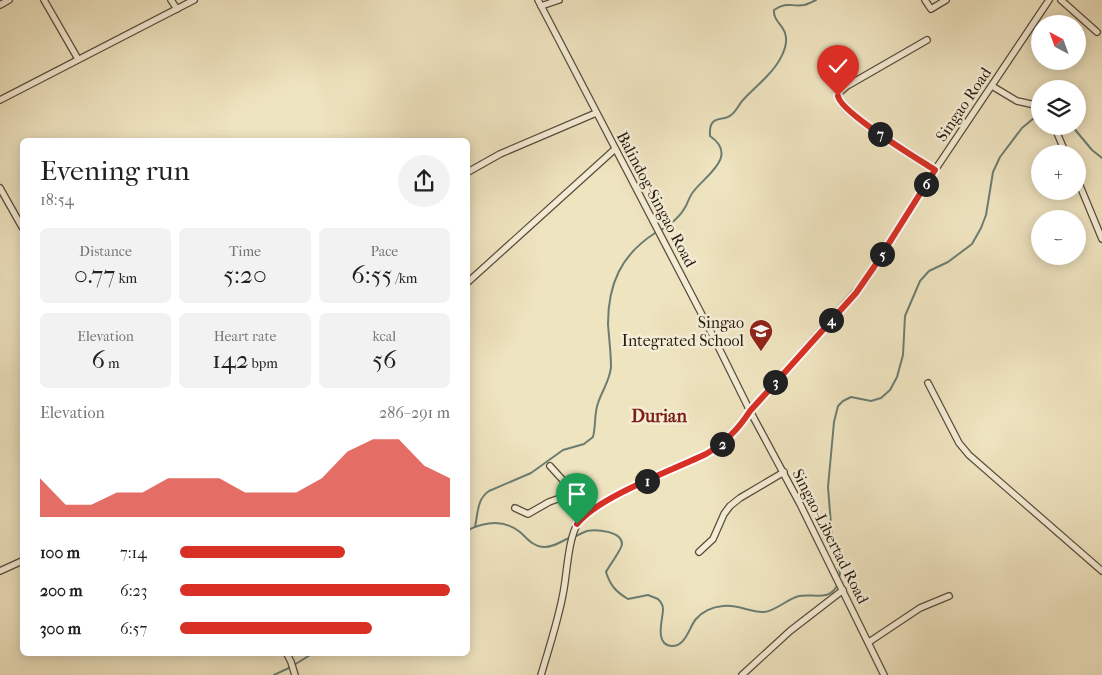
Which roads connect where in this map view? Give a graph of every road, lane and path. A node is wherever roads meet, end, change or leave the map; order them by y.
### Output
1 (9, 0) edge
2 (44, 0) edge
3 (171, 0) edge
4 (194, 0) edge
5 (538, 0) edge
6 (559, 0) edge
7 (925, 0) edge
8 (946, 0) edge
9 (1049, 0) edge
10 (1061, 0) edge
11 (0, 5) edge
12 (541, 6) junction
13 (176, 9) junction
14 (1097, 32) dead end
15 (927, 40) dead end
16 (78, 59) junction
17 (992, 86) junction
18 (0, 100) edge
19 (1031, 104) edge
20 (596, 113) junction
21 (614, 149) junction
22 (935, 170) junction
23 (470, 171) edge
24 (0, 188) edge
25 (1086, 199) edge
26 (20, 223) edge
27 (1100, 230) edge
28 (1102, 239) edge
29 (470, 280) edge
30 (928, 383) dead end
31 (750, 411) junction
32 (550, 466) dead end
33 (784, 472) junction
34 (574, 493) junction
35 (515, 508) dead end
36 (591, 511) junction
37 (698, 552) dead end
38 (20, 561) edge
39 (0, 571) edge
40 (1102, 571) edge
41 (843, 590) junction
42 (949, 596) dead end
43 (869, 642) junction
44 (288, 656) edge
45 (542, 674) edge
46 (295, 675) edge
47 (742, 675) edge
48 (884, 675) edge

1 - 11 street
2 - 16 street
3 - 13 street
4 - 13 street
5 - 12 street, Balindog-Singao Road
6 - 12 street
7 - 8 street
9 - 17 street, Singao Road
10 - 14 street
12 - 20 street, Balindog-Singao Road
13 - 16 street
15 - 22 street
16 - 18 street
17 - 19 street
17 - 22 street, Singao Road
20 - 21 street, Balindog-Singao Road
20 - 23 street
21 - 29 street
21 - 31 street, Balindog-Singao Road
22 - 31 street, Singao Road
24 - 26 street
25 - 27 street
27 - 28 street
30 - 40 street
31 - 33 street, Singao-Libertad Road
31 - 36 street, Singao Road
32 - 34 street
33 - 37 street
33 - 41 street, Singao-Libertad Road
34 - 35 street
34 - 36 street
36 - 45 street
38 - 39 street
41 - 43 street, Singao-Libertad Road
41 - 47 street
42 - 43 street
43 - 48 street, Singao-Libertad Road
44 - 46 street

